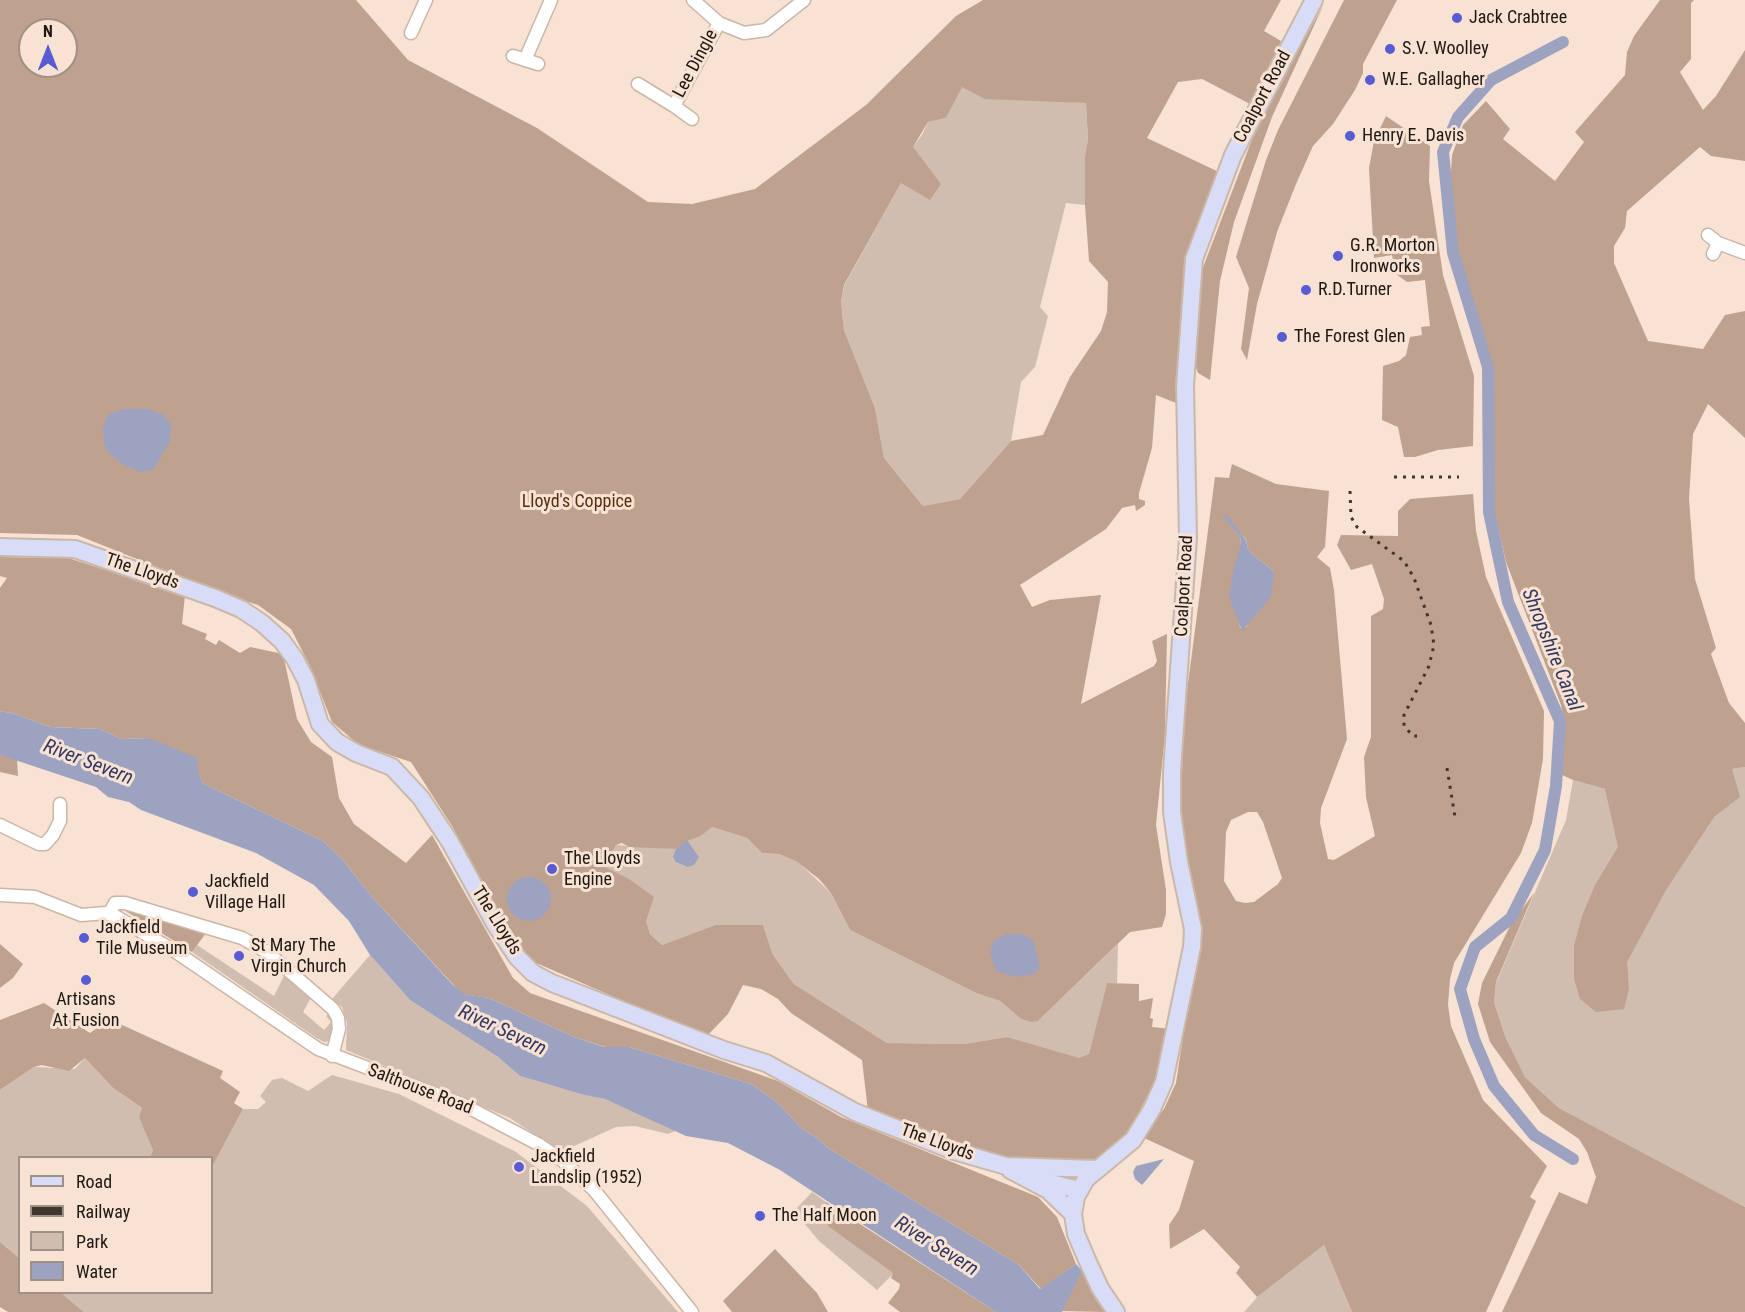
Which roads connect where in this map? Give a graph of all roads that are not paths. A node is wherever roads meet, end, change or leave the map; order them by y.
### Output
1 (426, 0) edge
2 (551, 0) edge
3 (693, 0) edge
4 (804, 0) edge
5 (1314, 0) edge
6 (719, 22) junction
7 (411, 33) dead end
8 (525, 60) dead end
9 (638, 84) dead end
10 (674, 106) junction
11 (692, 119) dead end
12 (1713, 244) dead end
13 (1745, 253) edge
14 (0, 547) edge
15 (60, 804) dead end
16 (0, 825) edge
17 (0, 895) edge
18 (112, 908) junction
19 (332, 1056) junction
20 (994, 1164) junction
21 (1097, 1169) junction
22 (1026, 1178) junction
23 (1079, 1190) junction
24 (1073, 1214) junction
25 (692, 1312) edge
26 (1116, 1312) edge

1 - 7 street
2 - 8 street
3 - 6 street
4 - 6 street
5 - 21 street, Coalport Road
6 - 10 street, Lee Dingle
9 - 10 street, Lee Dingle
10 - 11 street, Lee Dingle
12 - 13 street
14 - 20 street, The Lloyds
15 - 16 street
17 - 18 street
18 - 19 street, Salthouse Road
18 - 19 street
19 - 25 street, Salthouse Road
20 - 21 street, The Lloyds
20 - 22 street
21 - 23 street, Coalport Road
22 - 23 street
22 - 24 street
23 - 24 street
24 - 26 street

